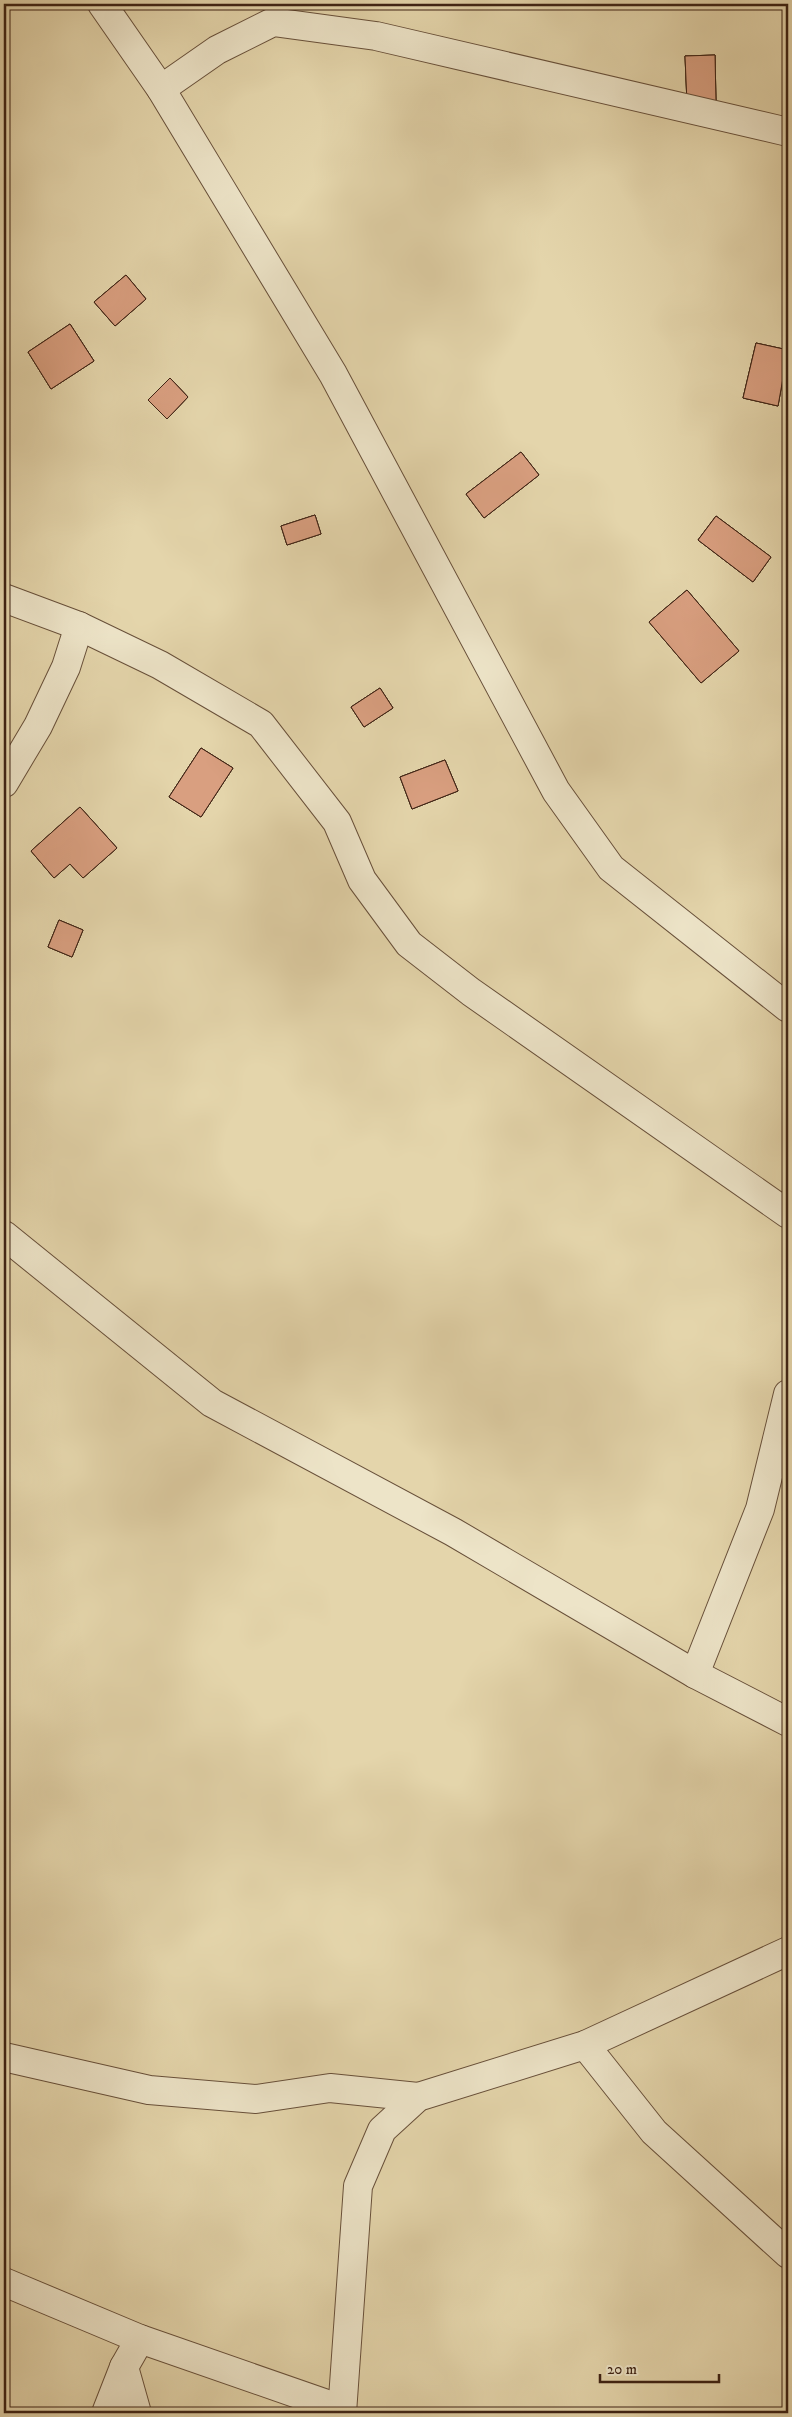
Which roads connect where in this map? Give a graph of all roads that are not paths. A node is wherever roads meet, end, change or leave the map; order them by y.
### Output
1 (102, 4) edge
2 (269, 13) edge
3 (161, 89) junction
4 (788, 132) edge
5 (4, 598) edge
6 (79, 626) junction
7 (4, 783) edge
8 (788, 1008) edge
9 (788, 1214) edge
10 (4, 1235) edge
11 (788, 1394) edge
12 (695, 1674) junction
13 (788, 1722) edge
14 (788, 1951) edge
15 (585, 2046) junction
16 (4, 2057) edge
17 (418, 2097) junction
18 (788, 2254) edge
19 (4, 2282) edge
20 (140, 2339) junction
21 (124, 2367) junction
22 (342, 2411) edge
23 (106, 2413) edge
24 (137, 2413) edge

1 - 3 street
2 - 3 street
2 - 4 street
3 - 8 street
5 - 6 street
6 - 7 street
6 - 9 street
10 - 12 street
11 - 12 street
12 - 13 street
14 - 15 street
15 - 17 street
15 - 18 street
16 - 17 street
17 - 22 street
19 - 20 street
20 - 21 street
20 - 22 street
21 - 23 street
21 - 24 street

